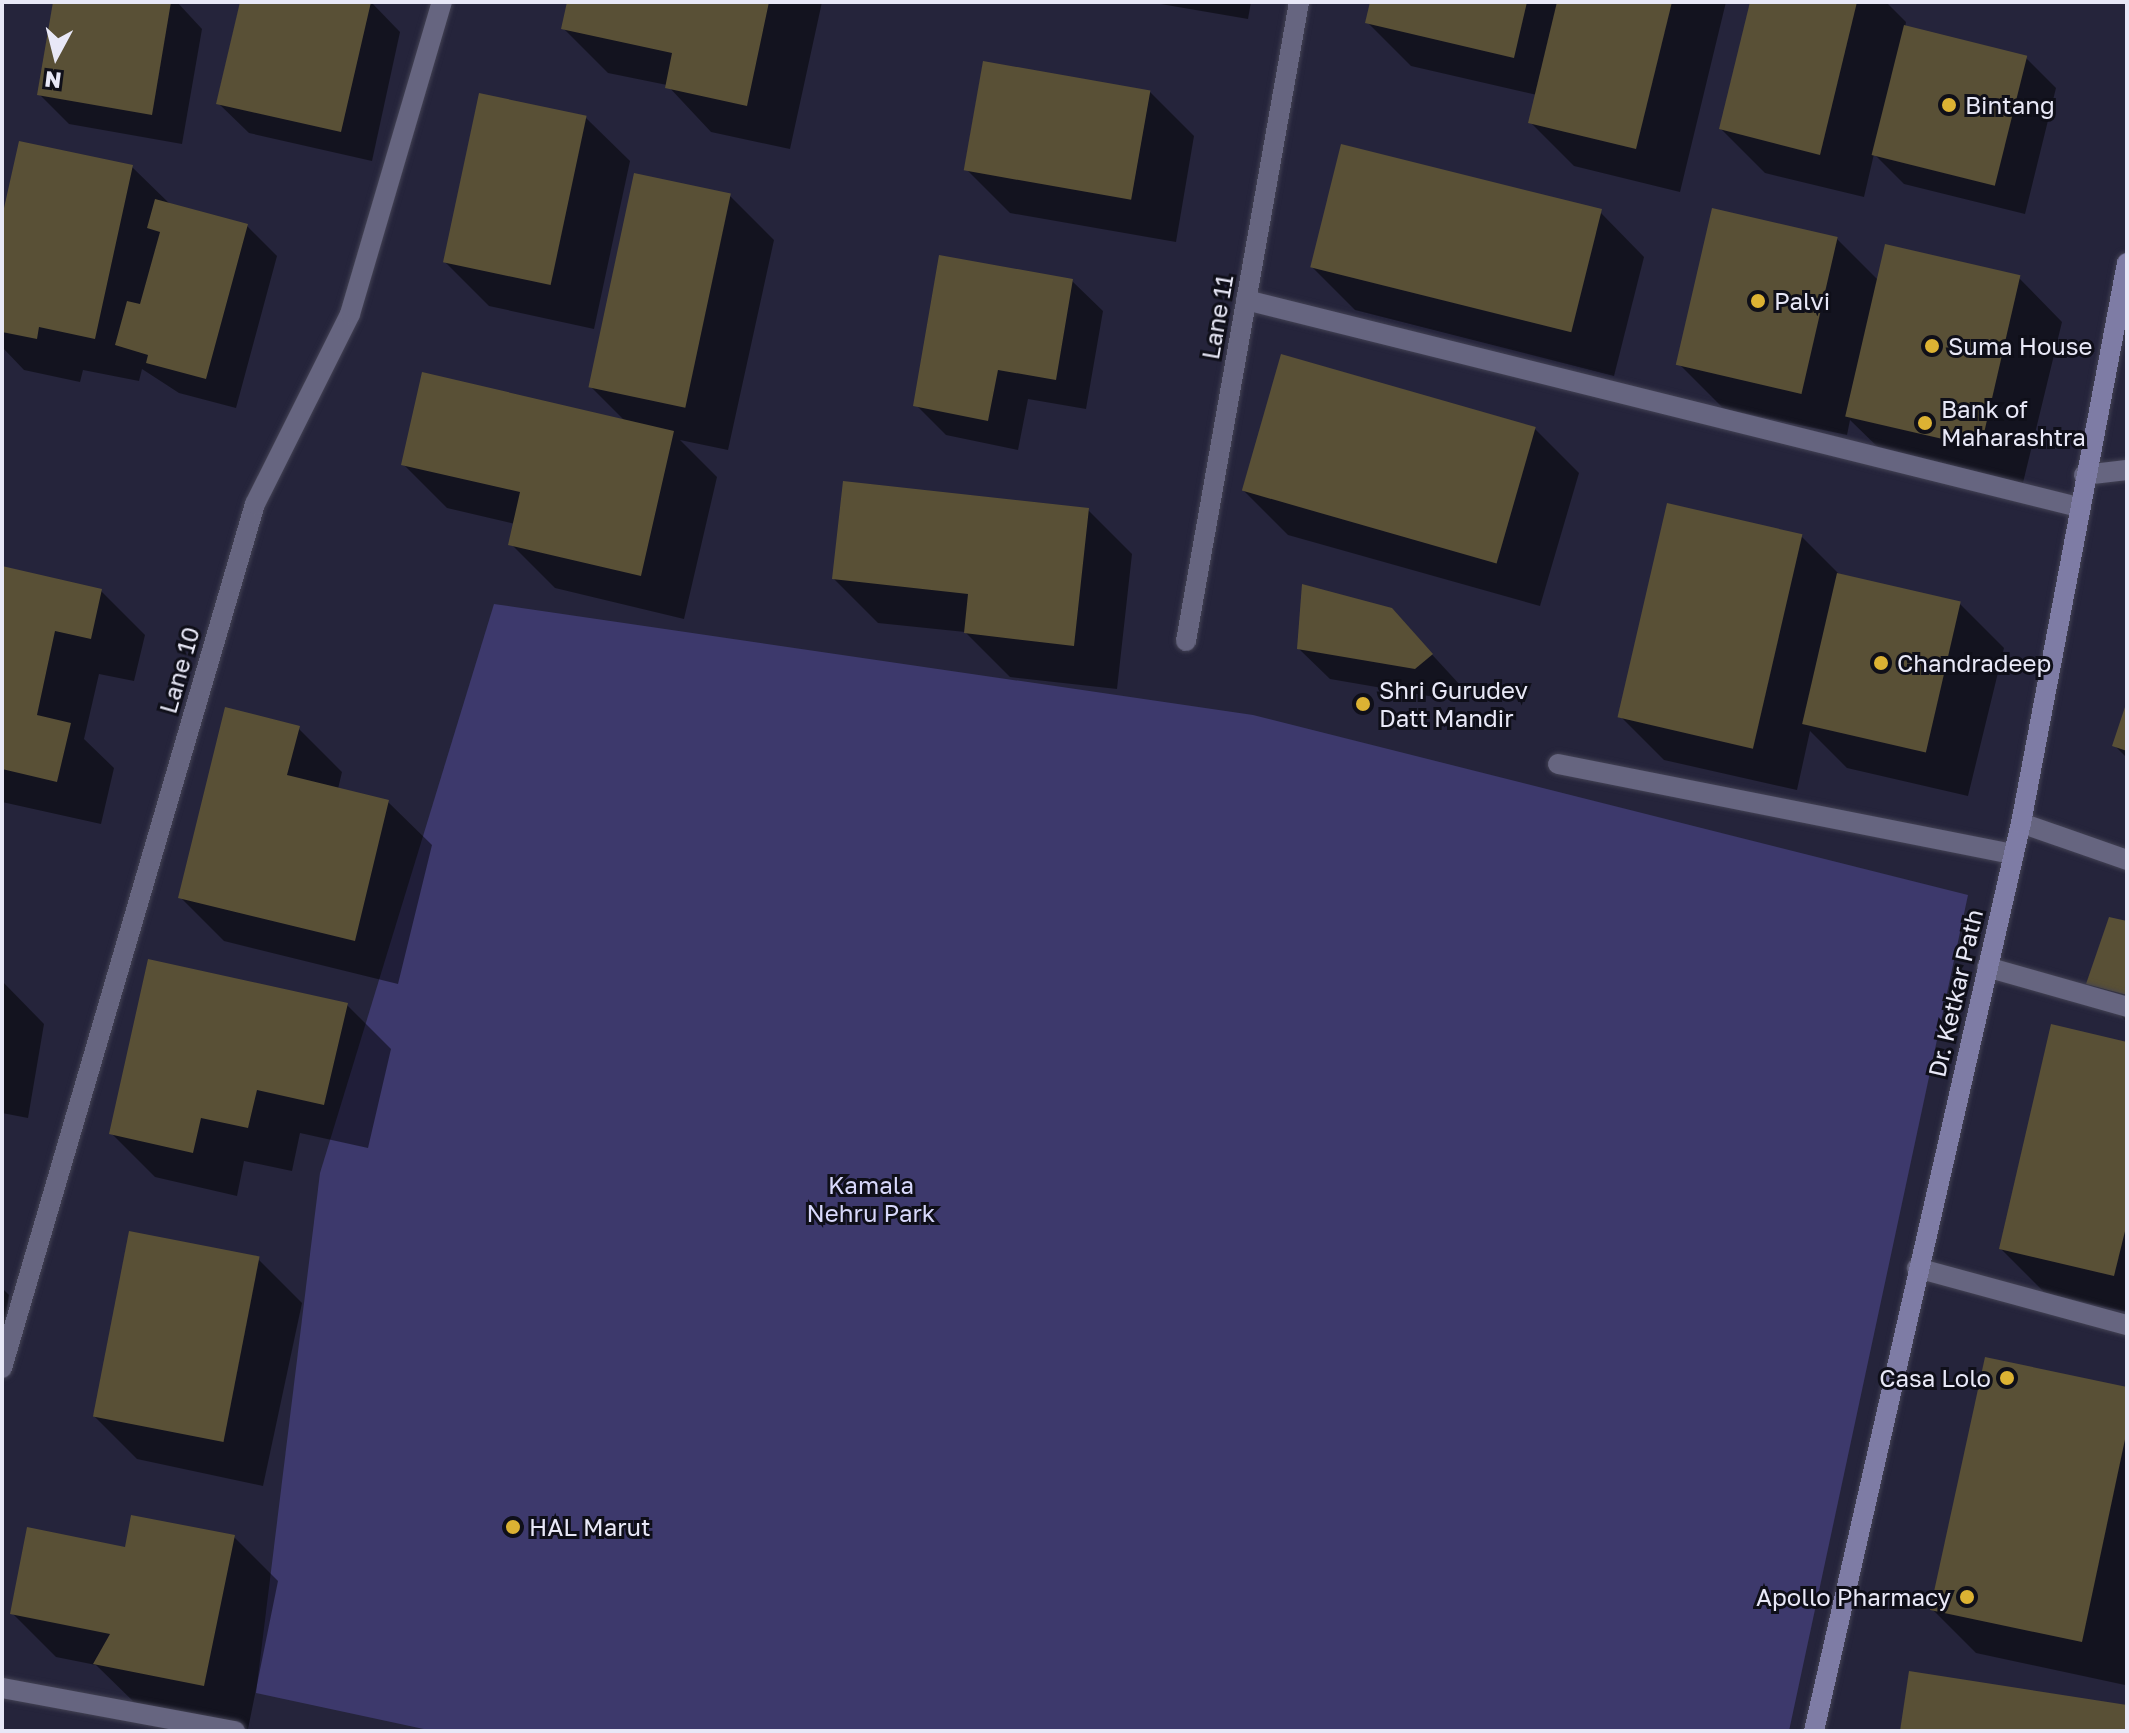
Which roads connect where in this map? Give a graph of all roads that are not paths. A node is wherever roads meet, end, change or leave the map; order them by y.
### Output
1 (442, 2) edge
2 (1299, 2) edge
3 (2127, 263) edge
4 (1246, 300) junction
5 (2127, 470) edge
6 (2084, 475) junction
7 (2078, 507) junction
8 (1186, 641) dead end
9 (1558, 764) dead end
10 (2021, 823) junction
11 (2014, 854) junction
12 (2127, 860) edge
13 (1987, 967) junction
14 (2127, 1007) edge
15 (1917, 1268) junction
16 (2127, 1325) edge
17 (2, 1368) edge
18 (2, 1688) edge
19 (235, 1731) edge
20 (1814, 1731) edge

1 - 17 street, Lane 10
2 - 4 street, Lane 11
3 - 6 street, Dr. Ketkar Path
4 - 7 street
4 - 8 street, Lane 11
5 - 6 street
6 - 7 street, Dr. Ketkar Path
7 - 10 street, Dr. Ketkar Path
9 - 11 street
10 - 11 street, Dr. Ketkar Path
10 - 12 street
11 - 13 street, Dr. Ketkar Path
13 - 14 street
13 - 15 street, Dr. Ketkar Path
15 - 16 street
15 - 20 street, Dr. Ketkar Path
18 - 19 street

